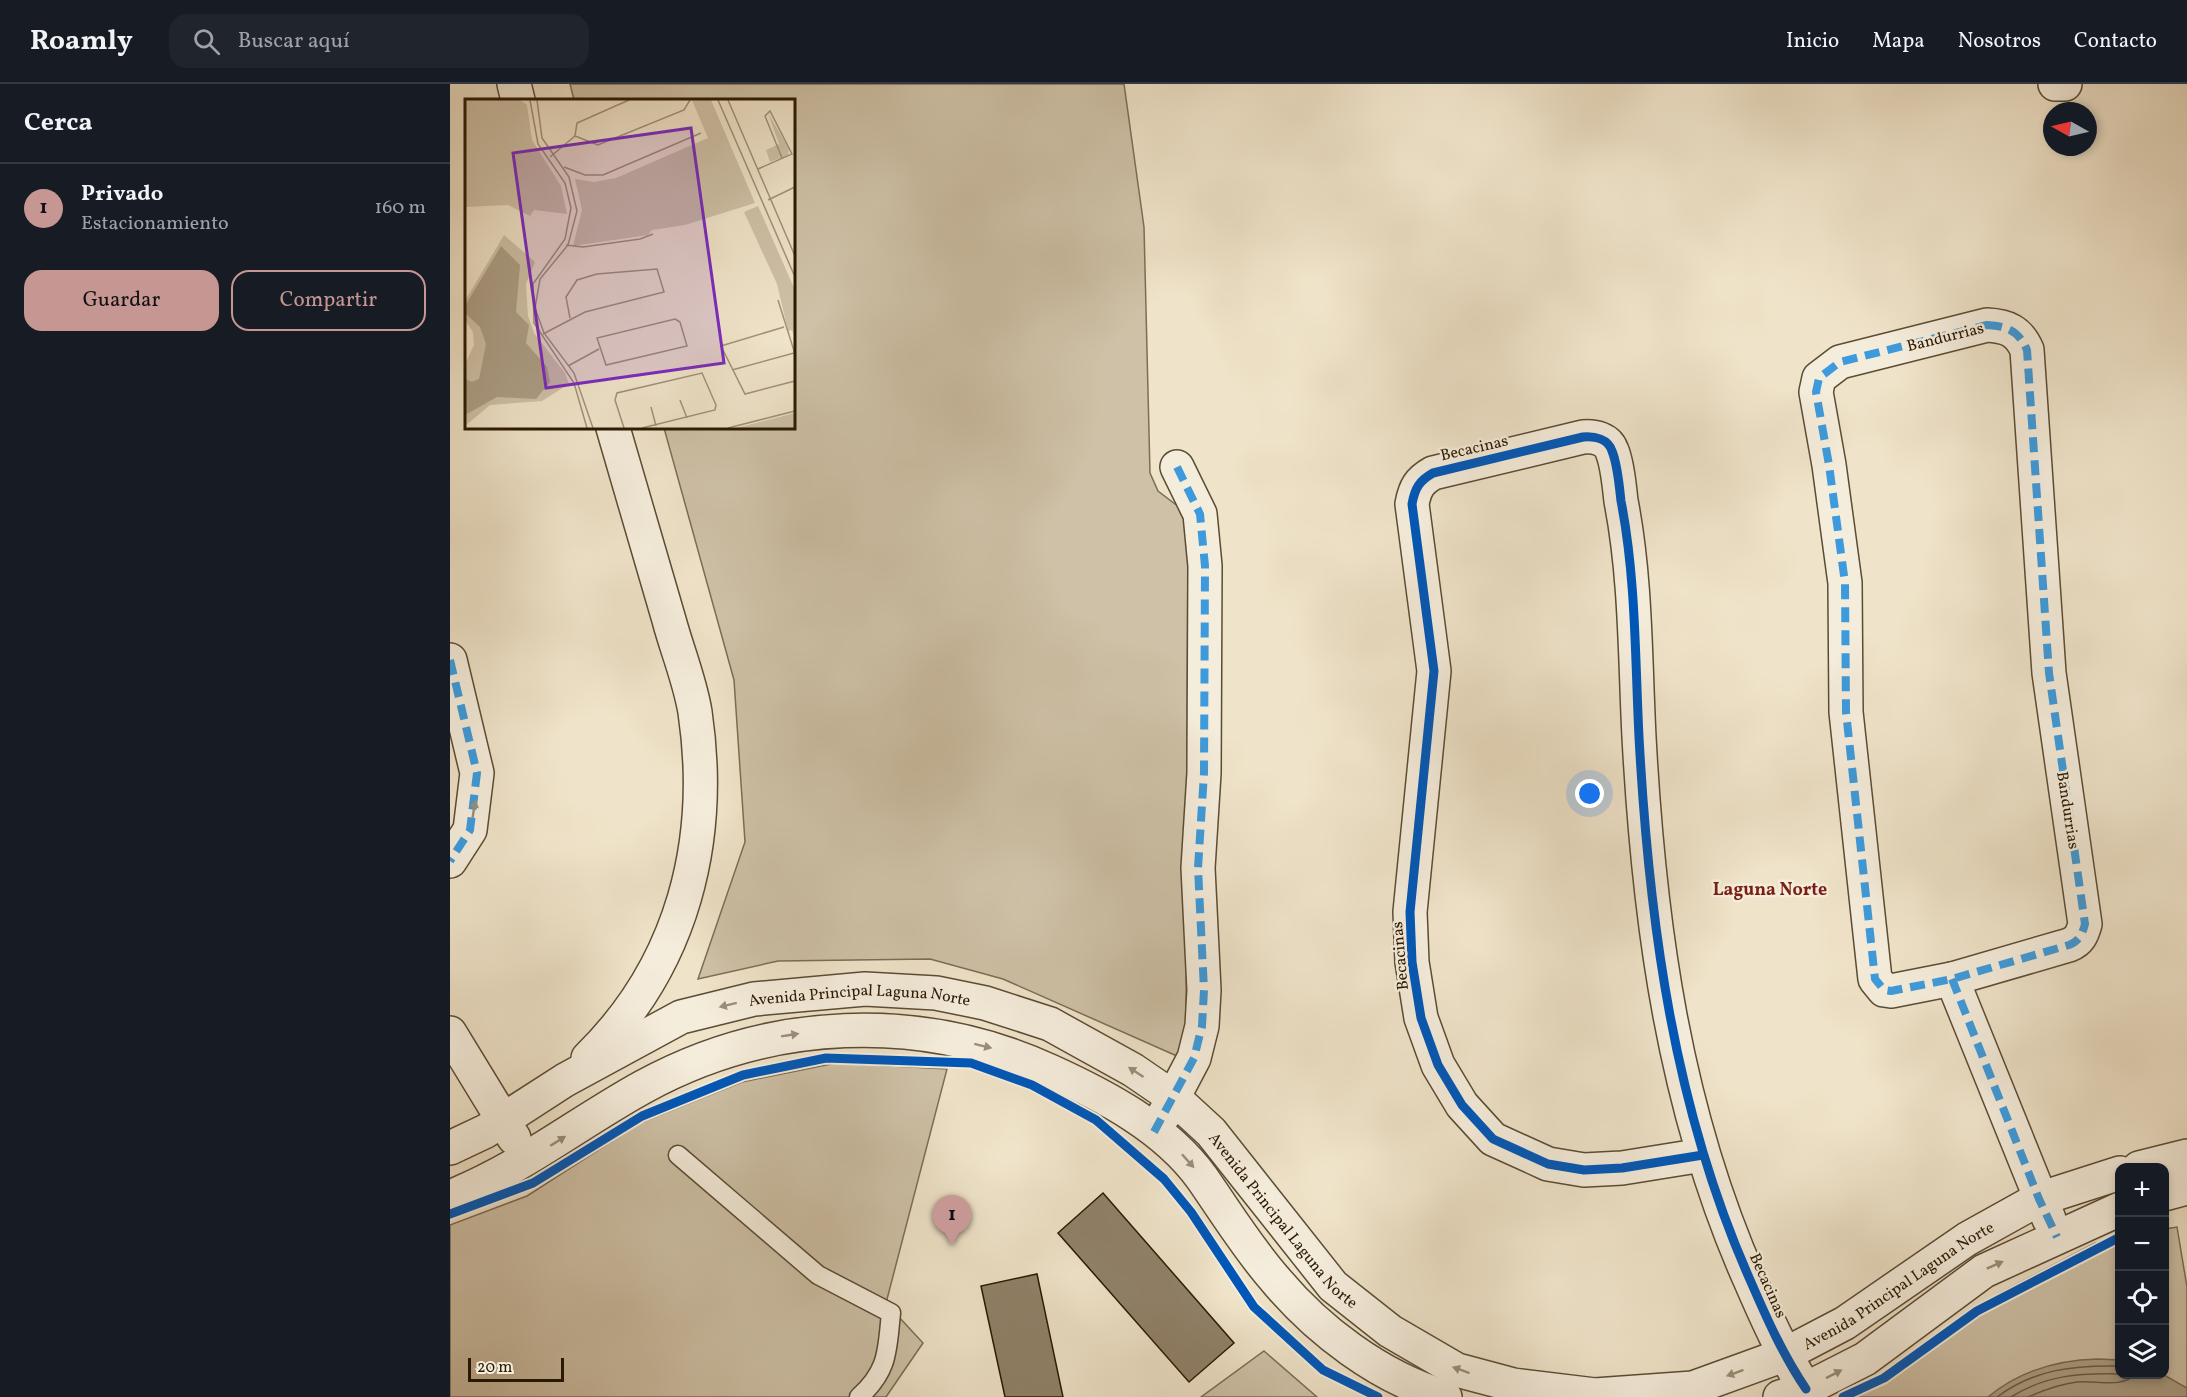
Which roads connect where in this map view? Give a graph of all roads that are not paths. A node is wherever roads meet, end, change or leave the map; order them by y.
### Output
1 (514, 84) edge
2 (2055, 84) edge
3 (2065, 84) edge
4 (518, 99) edge
5 (613, 429) edge
6 (1177, 466) dead end
7 (450, 660) edge
8 (450, 861) edge
9 (1952, 979) junction
10 (644, 984) junction
11 (671, 1023) junction
12 (450, 1033) edge
13 (565, 1080) junction
14 (1174, 1098) junction
15 (503, 1121) junction
16 (1154, 1132) junction
17 (450, 1148) edge
18 (678, 1155) dead end
19 (1703, 1155) junction
20 (2187, 1156) edge
21 (529, 1160) junction
22 (2156, 1163) edge
23 (2115, 1175) edge
24 (2187, 1188) edge
25 (2169, 1193) edge
26 (450, 1197) edge
27 (2039, 1199) junction
28 (2115, 1211) edge
29 (2057, 1237) junction
30 (1784, 1355) junction
31 (1793, 1393) edge
32 (860, 1397) edge
33 (1445, 1397) edge

1 - 4 street
2 - 3 street
5 - 10 street
6 - 14 street
8 -> 7 street
9 - 9 street, Bandurrias
9 - 27 street
10 - 11 street
10 - 13 street
11 - 13 street, Avenida Principal Laguna Norte
14 -> 11 street, Avenida Principal Laguna Norte
12 - 15 street
13 - 15 street, Avenida Principal Laguna Norte
14 - 16 street
30 -> 14 street, Avenida Principal Laguna Norte
15 - 17 street, Avenida Principal Laguna Norte
15 - 21 street
21 -> 16 street, Avenida Principal Laguna Norte
16 -> 33 street, Avenida Principal Laguna Norte
18 - 32 lane
19 - 19 street, Becacinas
19 - 30 street, Becacinas
20 - 22 street
21 - 26 street, Avenida Principal Laguna Norte
23 - 27 street, Avenida Principal Laguna Norte
24 - 25 street
27 - 29 street
27 - 30 street, Avenida Principal Laguna Norte
28 - 29 street, Avenida Principal Laguna Norte
31 -> 29 street, Avenida Principal Laguna Norte
30 - 31 street, Becacinas

